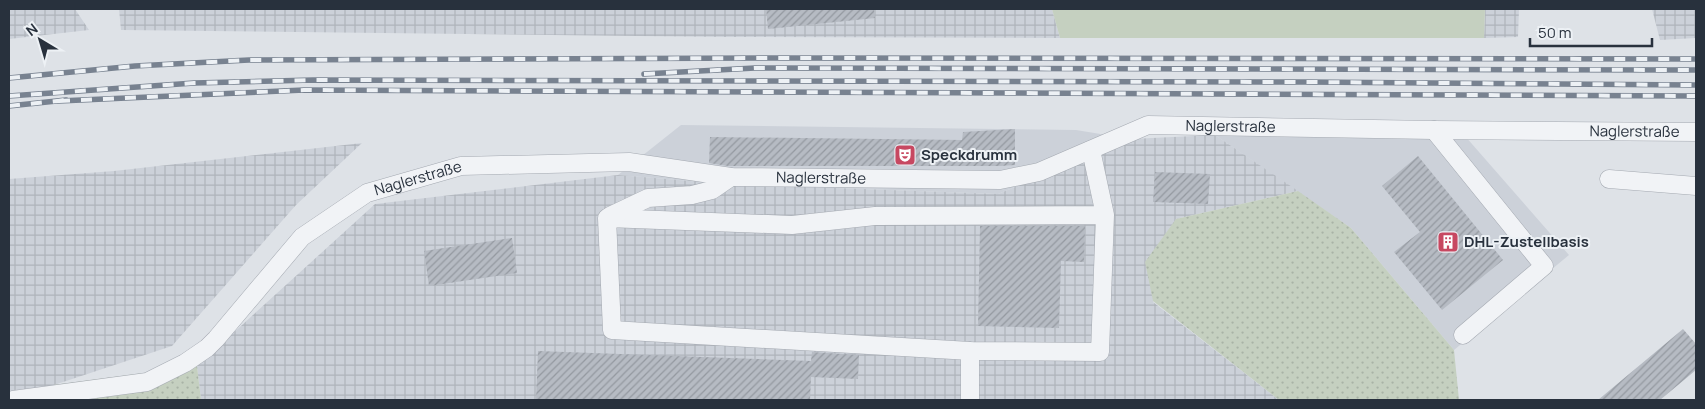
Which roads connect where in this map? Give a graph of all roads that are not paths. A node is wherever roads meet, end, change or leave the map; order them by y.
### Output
1 (1434, 130) junction
2 (1696, 132) edge
3 (1091, 150) junction
4 (730, 177) junction
5 (1610, 179) dead end
6 (1696, 186) edge
7 (1105, 215) junction
8 (607, 218) junction
9 (1463, 335) dead end
10 (970, 351) junction
11 (14, 400) edge
12 (970, 400) edge

1 - 2 street, Naglerstraße
1 - 3 street, Naglerstraße
1 - 9 street
3 - 4 street, Naglerstraße
3 - 7 street
4 - 8 street
4 - 11 street, Naglerstraße
5 - 6 street
7 - 8 street
7 - 10 street
8 - 10 street
10 - 12 street

